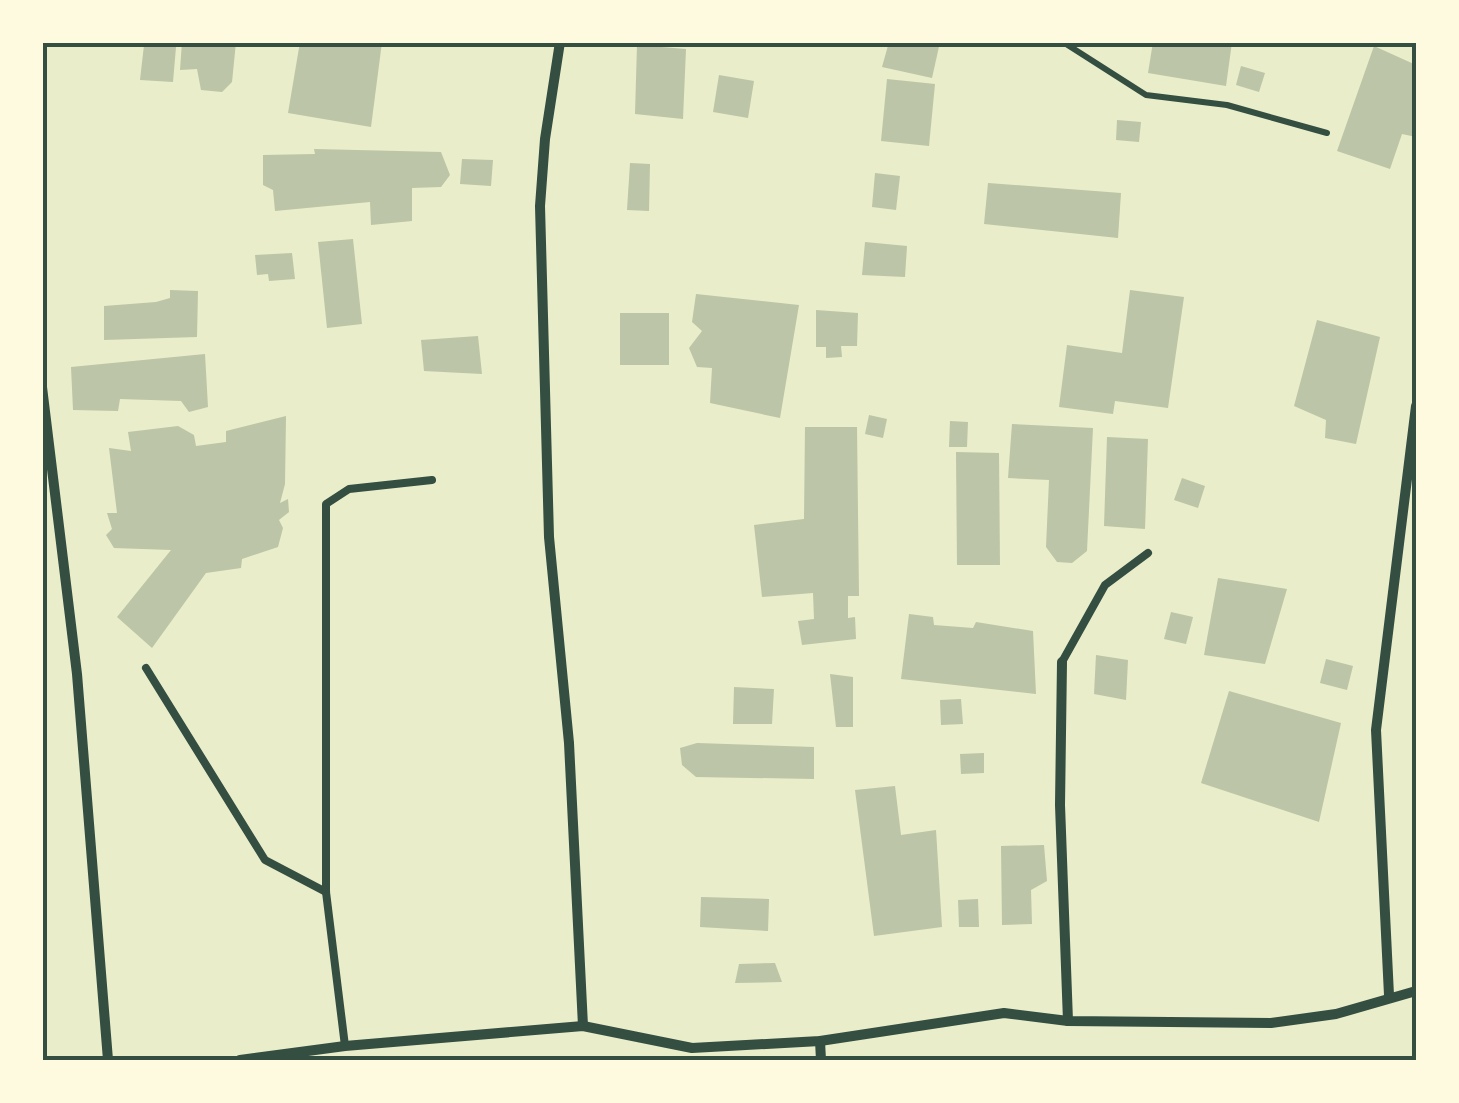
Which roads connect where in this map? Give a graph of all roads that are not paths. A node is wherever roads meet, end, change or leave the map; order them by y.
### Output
1 (560, 42) edge
2 (42, 387) edge
3 (1416, 406) edge
4 (432, 480) dead end
5 (1148, 553) dead end
6 (1062, 662) joint
7 (146, 668) dead end
8 (326, 892) junction
9 (1416, 990) edge
10 (1390, 995) junction
11 (1068, 1022) junction
12 (584, 1026) junction
13 (820, 1041) junction
14 (340, 1047) junction
15 (692, 1048) junction
16 (108, 1060) edge
17 (240, 1060) edge
18 (336, 1060) edge
19 (699, 1060) edge
20 (821, 1060) edge

1 - 12 street
2 - 16 street
3 - 10 street
4 - 8 lane
5 - 6 lane
6 - 11 street
7 - 8 lane
8 - 14 lane
9 - 10 street
10 - 11 street
11 - 13 street
12 - 14 street
12 - 15 street
13 - 15 street
13 - 20 street
14 - 17 street
14 - 18 street
15 - 19 street

